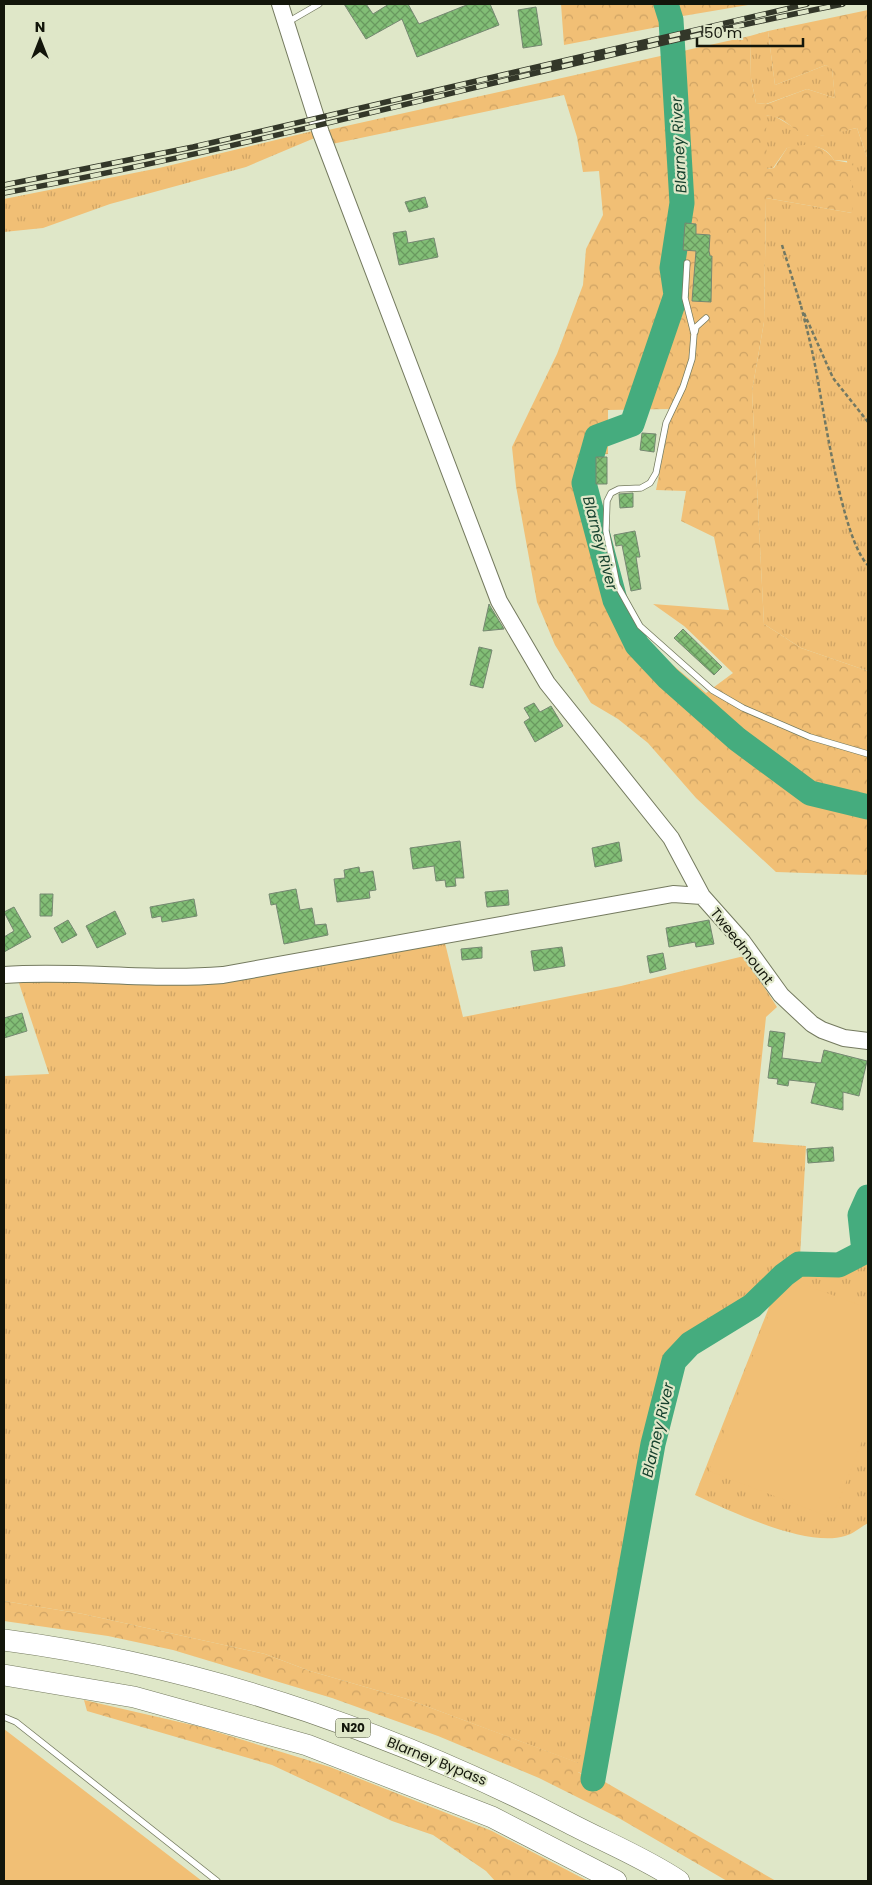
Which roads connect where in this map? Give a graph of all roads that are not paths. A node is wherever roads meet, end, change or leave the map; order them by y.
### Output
1 (280, 4) edge
2 (319, 4) edge
3 (286, 23) junction
4 (688, 263) dead end
5 (706, 318) dead end
6 (694, 334) junction
7 (868, 754) edge
8 (702, 896) junction
9 (4, 975) edge
10 (868, 1041) edge
11 (4, 1640) edge
12 (4, 1675) edge
13 (4, 1717) edge
14 (217, 1881) edge
15 (616, 1881) edge
16 (679, 1881) edge

1 - 3 street, Tweedmount
2 - 3 lane
3 - 8 street, Tweedmount
4 - 6 lane
5 - 6 lane
6 - 7 lane
8 - 9 street
8 - 10 street, Tweedmount
11 - 16 highway, Blarney Bypass / N20
12 - 15 highway, N20
13 - 14 lane

